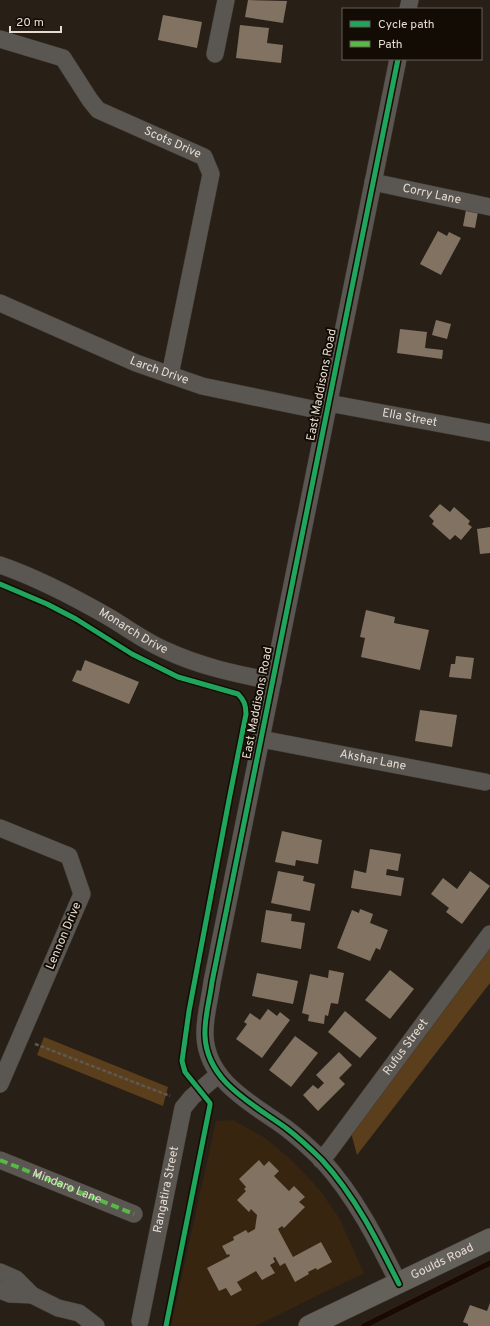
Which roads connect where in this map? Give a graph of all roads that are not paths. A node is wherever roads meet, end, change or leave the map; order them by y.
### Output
1 (226, 0) edge
2 (0, 39) edge
3 (215, 54) dead end
4 (398, 60) edge
5 (373, 182) junction
6 (490, 208) edge
7 (0, 303) edge
8 (170, 374) junction
9 (328, 407) junction
10 (490, 433) edge
11 (0, 565) edge
12 (273, 681) junction
13 (261, 739) junction
14 (485, 782) dead end
15 (0, 828) edge
16 (490, 934) edge
17 (11, 1044) edge
18 (219, 1074) junction
19 (0, 1084) edge
20 (0, 1160) edge
21 (321, 1160) junction
22 (134, 1214) dead end
23 (490, 1239) edge
24 (0, 1272) edge
25 (399, 1284) junction
26 (0, 1290) edge
27 (32, 1295) junction
28 (58, 1308) junction
29 (140, 1321) dead end
30 (73, 1326) edge
31 (96, 1326) edge
32 (309, 1326) edge

1 - 3 street
2 - 8 street, Scots Drive
4 - 5 street, East Maddisons Road
5 - 6 street, Corry Lane
5 - 9 street, East Maddisons Road
7 - 8 street, Larch Drive
8 - 9 street, Larch Drive
9 - 10 street, Ella Street
9 - 12 street, East Maddisons Road
11 - 12 street, Monarch Drive
12 - 13 street, East Maddisons Road
13 - 14 street, Akshar Lane
13 - 18 street, East Maddisons Road
15 - 17 street, Lennon Drive
16 - 21 street, Rufus Street
17 - 19 street, Lennon Drive
18 - 21 street, East Maddisons Road
18 - 29 street, Rangatira Street
20 - 22 street, Mindaro Lane
21 - 25 street, East Maddisons Road
23 - 25 main road, Goulds Road
24 - 27 street
25 - 32 main road, Goulds Road
26 - 27 street
27 - 28 street
28 - 30 street
28 - 31 street

